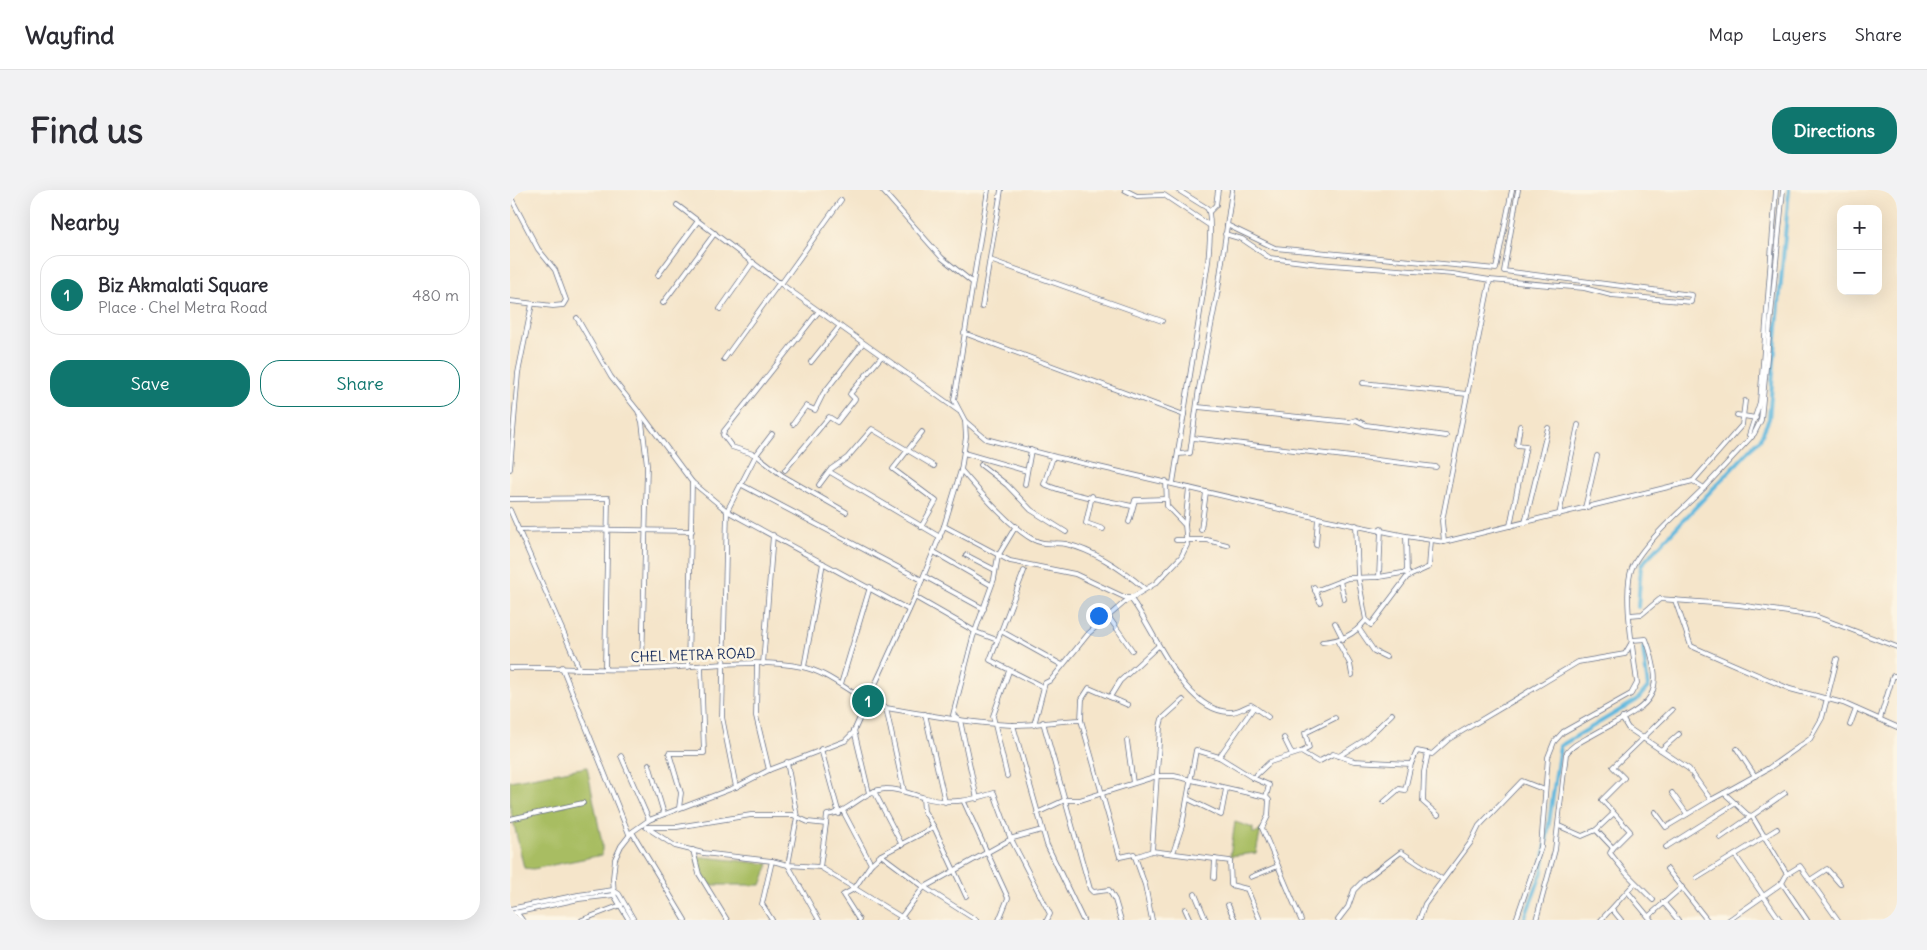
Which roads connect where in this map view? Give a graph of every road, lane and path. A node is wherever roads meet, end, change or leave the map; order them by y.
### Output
1 (882, 190) edge
2 (988, 190) edge
3 (1001, 190) edge
4 (1125, 190) edge
5 (1178, 190) edge
6 (1218, 190) edge
7 (1232, 190) edge
8 (1512, 190) edge
9 (1518, 190) edge
10 (1776, 190) edge
11 (1783, 190) edge
12 (510, 196) edge
13 (841, 200) dead end
14 (677, 205) dead end
15 (1210, 211) junction
16 (698, 221) junction
17 (1209, 225) junction
18 (1227, 225) junction
19 (714, 233) junction
20 (1225, 234) junction
21 (990, 260) junction
22 (753, 262) junction
23 (658, 275) dead end
24 (1490, 280) junction
25 (972, 282) junction
26 (780, 283) junction
27 (510, 301) edge
28 (663, 303) dead end
29 (532, 304) junction
30 (982, 307) dead end
31 (720, 309) dead end
32 (819, 311) junction
33 (578, 318) dead end
34 (1162, 321) dead end
35 (840, 326) junction
36 (964, 333) junction
37 (863, 343) junction
38 (882, 356) junction
39 (724, 359) dead end
40 (811, 362) dead end
41 (1363, 383) dead end
42 (1467, 394) junction
43 (1744, 401) dead end
44 (1198, 407) junction
45 (638, 411) junction
46 (961, 412) junction
47 (1184, 415) junction
48 (1737, 415) dead end
49 (1743, 416) junction
50 (1756, 418) junction
51 (965, 420) junction
52 (793, 424) dead end
53 (1578, 425) dead end
54 (1520, 426) dead end
55 (1548, 428) dead end
56 (922, 432) dead end
57 (772, 434) dead end
58 (1446, 436) dead end
59 (1752, 437) junction
60 (1192, 438) junction
61 (908, 450) junction
62 (1031, 450) junction
63 (964, 453) junction
64 (1179, 454) junction
65 (756, 455) junction
66 (1053, 456) junction
67 (1597, 456) dead end
68 (934, 466) dead end
69 (981, 466) dead end
70 (1436, 467) dead end
71 (510, 470) edge
72 (785, 470) dead end
73 (961, 470) junction
74 (1027, 471) junction
75 (830, 472) junction
76 (1693, 481) junction
77 (692, 482) junction
78 (1166, 482) junction
79 (1024, 484) dead end
80 (1174, 484) junction
81 (742, 485) junction
82 (819, 485) dead end
83 (1189, 488) junction
84 (1704, 488) junction
85 (1206, 492) junction
86 (1092, 496) junction
87 (510, 499) edge
88 (1165, 499) junction
89 (1132, 506) junction
90 (1585, 508) junction
91 (510, 510) edge
92 (727, 511) junction
93 (846, 512) dead end
94 (1559, 515) junction
95 (1318, 518) junction
96 (1130, 522) dead end
97 (1525, 523) junction
98 (1356, 524) junction
99 (1185, 525) junction
100 (944, 526) junction
101 (1016, 526) junction
102 (1510, 526) junction
103 (921, 527) junction
104 (607, 529) junction
105 (1103, 529) dead end
106 (518, 530) junction
107 (646, 530) junction
108 (1201, 530) dead end
109 (1381, 530) junction
110 (692, 531) junction
111 (1066, 532) dead end
112 (773, 534) junction
113 (1406, 536) junction
114 (940, 537) junction
115 (1187, 539) junction
116 (1176, 540) dead end
117 (1431, 540) junction
118 (1444, 542) junction
119 (1227, 545) dead end
120 (1316, 545) dead end
121 (934, 552) junction
122 (966, 555) dead end
123 (998, 556) junction
124 (823, 562) junction
125 (995, 570) junction
126 (1024, 571) dead end
127 (1407, 574) junction
128 (1358, 576) junction
129 (1379, 577) junction
130 (923, 578) junction
131 (1340, 581) junction
132 (991, 584) junction
133 (870, 587) junction
134 (1145, 589) junction
135 (915, 597) junction
136 (1132, 598) junction
137 (1344, 599) dead end
138 (1675, 600) junction
139 (1320, 602) dead end
140 (984, 609) junction
141 (909, 610) junction
142 (1630, 615) junction
143 (1108, 616) junction
144 (1366, 620) junction
145 (1335, 623) dead end
146 (1359, 628) junction
147 (1001, 631) junction
148 (976, 632) junction
149 (1343, 639) junction
150 (997, 640) junction
151 (1337, 640) junction
152 (1632, 641) junction
153 (1322, 642) dead end
154 (1158, 646) junction
155 (1897, 647) edge
156 (1132, 650) dead end
157 (1386, 657) dead end
158 (1837, 659) dead end
159 (757, 664) junction
160 (763, 664) junction
161 (723, 665) junction
162 (1062, 665) junction
163 (701, 666) junction
164 (688, 667) junction
165 (804, 667) junction
166 (510, 668) edge
167 (562, 668) junction
168 (579, 668) junction
169 (605, 668) junction
170 (642, 669) junction
171 (1009, 671) junction
172 (1352, 674) dead end
173 (1897, 676) edge
174 (841, 684) junction
175 (1043, 687) junction
176 (1110, 697) junction
177 (1826, 699) junction
178 (1183, 700) dead end
179 (868, 701) junction
180 (1128, 705) dead end
181 (1254, 707) junction
182 (886, 708) junction
183 (1856, 709) junction
184 (1672, 710) dead end
185 (925, 714) junction
186 (1392, 714) dead end
187 (1268, 717) dead end
188 (1335, 718) dead end
189 (1622, 718) junction
190 (1880, 719) junction
191 (960, 720) junction
192 (1081, 720) junction
193 (1044, 722) junction
194 (996, 723) junction
195 (1013, 725) junction
196 (1034, 725) junction
197 (1850, 726) dead end
198 (1897, 727) edge
199 (854, 730) junction
200 (1679, 734) dead end
201 (1284, 738) dead end
202 (1643, 739) junction
203 (1127, 742) dead end
204 (821, 749) junction
205 (1737, 749) dead end
206 (1660, 750) junction
207 (1301, 752) junction
208 (1428, 753) junction
209 (1292, 754) junction
210 (620, 756) dead end
211 (1339, 756) junction
212 (1219, 757) junction
213 (787, 762) junction
214 (649, 764) dead end
215 (1411, 764) junction
216 (768, 770) junction
217 (1007, 776) dead end
218 (1158, 776) junction
219 (1755, 776) junction
220 (1253, 778) junction
221 (1190, 780) junction
222 (1133, 783) junction
223 (736, 787) junction
224 (1226, 788) junction
225 (1545, 790) junction
226 (904, 791) junction
227 (872, 792) junction
228 (1102, 793) junction
229 (1672, 793) dead end
230 (1724, 793) junction
231 (1785, 793) dead end
232 (1266, 797) junction
233 (922, 798) junction
234 (977, 799) junction
235 (1188, 799) junction
236 (1065, 800) junction
237 (1711, 800) junction
238 (945, 802) junction
239 (964, 802) junction
240 (1384, 802) dead end
241 (583, 803) dead end
242 (1736, 803) junction
243 (679, 808) junction
244 (843, 811) junction
245 (1655, 812) dead end
246 (1037, 813) junction
247 (664, 814) junction
248 (839, 814) junction
249 (1613, 814) junction
250 (1688, 814) junction
251 (1438, 815) dead end
252 (1752, 816) junction
253 (797, 817) junction
254 (510, 819) edge
255 (649, 820) junction
256 (643, 824) junction
257 (826, 824) junction
258 (1559, 826) junction
259 (647, 827) junction
260 (934, 827) junction
261 (1777, 829) dead end
262 (1042, 830) junction
263 (1596, 830) junction
264 (630, 833) junction
265 (1766, 836) junction
266 (1012, 838) junction
267 (1720, 838) dead end
268 (902, 845) junction
269 (1666, 847) dead end
270 (1613, 848) junction
271 (693, 850) junction
272 (1152, 851) junction
273 (987, 853) junction
274 (1173, 853) junction
275 (882, 855) junction
276 (1735, 855) junction
277 (1135, 856) junction
278 (1215, 859) junction
279 (772, 861) junction
280 (871, 864) junction
281 (788, 865) junction
282 (1278, 866) junction
283 (820, 867) junction
284 (1667, 869) dead end
285 (954, 871) junction
286 (1787, 874) junction
287 (1251, 877) dead end
288 (1214, 878) dead end
289 (1696, 878) dead end
290 (1442, 879) junction
291 (1810, 880) junction
292 (1635, 883) junction
293 (1782, 883) junction
294 (1840, 884) dead end
295 (924, 887) junction
296 (1682, 887) junction
297 (854, 889) junction
298 (614, 892) junction
299 (1628, 892) junction
300 (1195, 894) dead end
301 (966, 896) dead end
302 (1763, 896) junction
303 (1653, 900) dead end
304 (1664, 902) junction
305 (542, 905) junction
306 (621, 905) junction
307 (1228, 905) dead end
308 (1185, 909) dead end
309 (1612, 909) junction
310 (510, 912) edge
311 (516, 912) junction
312 (1650, 918) edge
313 (900, 919) edge
314 (522, 920) edge
315 (582, 920) edge
316 (629, 920) edge
317 (634, 920) edge
318 (685, 920) edge
319 (727, 920) edge
320 (772, 920) edge
321 (819, 920) edge
322 (860, 920) edge
323 (906, 920) edge
324 (976, 920) edge
325 (999, 920) edge
326 (1048, 920) edge
327 (1083, 920) edge
328 (1121, 920) edge
329 (1152, 920) edge
330 (1190, 920) edge
331 (1206, 920) edge
332 (1235, 920) edge
333 (1260, 920) edge
334 (1302, 920) edge
335 (1338, 920) edge
336 (1419, 920) edge
337 (1516, 920) edge
338 (1536, 920) edge
339 (1602, 920) edge
340 (1620, 920) edge
341 (1678, 920) edge
342 (1707, 920) edge
343 (1729, 920) edge
344 (1780, 920) edge
345 (1807, 920) edge
346 (1838, 920) edge

1 - 25 street
2 - 25 street
3 - 21 street
4 - 17 street
5 - 15 street
6 - 15 street
7 - 18 street
8 - 18 street
9 - 24 street
10 - 50 street
11 - 59 street
12 - 29 street
13 - 26 street
14 - 16 street
15 - 17 street
16 - 19 street
16 - 23 street
17 - 47 street
18 - 20 street
19 - 22 street
19 - 28 street
20 - 24 street
20 - 44 street
21 - 30 street
21 - 34 street
22 - 26 street
22 - 31 street
24 - 42 street
25 - 36 street
26 - 32 street
26 - 39 street
27 - 29 street
29 - 71 street
32 - 35 street
32 - 65 street
33 - 45 street
35 - 37 street
35 - 40 street
36 - 46 street
36 - 47 street
37 - 38 street
37 - 52 street
38 - 46 street
38 - 72 street
41 - 42 street
42 - 118 street
43 - 49 street
44 - 58 street
44 - 60 street
45 - 77 street
45 - 107 street
46 - 51 street
47 - 64 street
48 - 49 street
49 - 50 street
49 - 76 street
50 - 59 street
51 - 62 street
51 - 63 street
53 - 94 street
54 - 102 street
55 - 97 street
56 - 61 street
57 - 65 street
59 - 84 street
60 - 64 street
60 - 70 street
61 - 68 street
61 - 75 street
61 - 103 street
62 - 66 street
62 - 74 street
63 - 73 street
63 - 74 street
64 - 80 street
65 - 81 street
65 - 93 street
66 - 78 street
66 - 86 street
67 - 90 street
69 - 111 street
73 - 100 street
73 - 101 street
74 - 79 street
75 - 82 street
75 - 103 street
76 - 84 street
76 - 90 street
77 - 92 street
77 - 110 street
78 - 80 street
78 - 88 street
80 - 83 street
81 - 92 street
81 - 130 street
83 - 85 street
83 - 99 street
84 - 142 street
85 - 95 street
85 - 108 street
86 - 89 street
86 - 105 street
87 - 104 street
88 - 89 street
88 - 99 street
89 - 96 street
90 - 94 street
91 - 106 street
92 - 112 street
92 - 161 street
94 - 97 street
95 - 98 street
95 - 120 street
97 - 102 street
98 - 109 street
98 - 128 street
99 - 115 street
100 - 114 street
100 - 123 street
101 - 123 street
101 - 134 street
102 - 118 street
103 - 114 street
104 - 106 street
104 - 107 street
104 - 169 street
106 - 168 street
107 - 110 street
107 - 170 street
109 - 113 street
109 - 129 street
110 - 164 street
112 - 124 street
112 - 160 street
113 - 117 street
113 - 127 street
114 - 121 street
115 - 116 street
115 - 119 street
115 - 134 street
117 - 118 street
117 - 127 street
121 - 130 street
121 - 132 street
122 - 125 street
123 - 125 street
123 - 136 street
124 - 133 street
124 - 165 street
125 - 132 street
126 - 147 street
127 - 129 street
127 - 144 street
128 - 129 street
128 - 131 street
128 - 144 street
130 - 135 street
130 - 140 street
131 - 137 street
131 - 139 street
132 - 140 street
133 - 141 street
133 - 174 street
134 - 136 street
135 - 141 street
135 - 148 street
136 - 143 street
136 - 154 street
138 - 142 street
138 - 155 street
138 - 177 street
140 - 148 street
141 - 179 street
142 - 152 street
143 - 156 street
143 - 162 street
144 - 146 street
145 - 149 street
146 - 149 street
146 - 157 street
147 - 150 street
147 - 162 street
148 - 150 street
148 - 191 street
149 - 151 street
150 - 171 street
151 - 153 street
151 - 172 street
152 - 189 street
152 - 208 street
152 - 225 street
154 - 176 street
154 - 181 street
158 - 177 street
159 - 160 street, CHEL METRA ROAD
159 - 161 street, CHEL METRA ROAD
159 - 216 street
160 - 165 street, CHEL METRA ROAD
161 - 163 street, CHEL METRA ROAD
161 - 223 street
162 - 175 street
163 - 164 street, CHEL METRA ROAD
163 - 243 street
164 - 170 street, CHEL METRA ROAD
165 - 174 street, CHEL METRA ROAD
166 - 167 street, CHEL METRA ROAD
167 - 168 street, CHEL METRA ROAD
167 - 264 street
168 - 169 street, CHEL METRA ROAD
169 - 170 street, CHEL METRA ROAD
171 - 175 street
171 - 194 street
173 - 190 street
174 - 179 street, CHEL METRA ROAD
175 - 196 street
176 - 180 street
176 - 192 street
177 - 183 street
177 - 219 street
178 - 218 street
179 - 182 street, CHEL METRA ROAD
179 - 199 street
181 - 187 street
181 - 212 street
182 - 185 street, CHEL METRA ROAD
182 - 226 street
183 - 190 street
183 - 197 street
184 - 202 street
185 - 191 street, CHEL METRA ROAD
185 - 238 street
186 - 211 street
188 - 207 street
189 - 202 street
189 - 258 street
190 - 198 street
191 - 194 street, CHEL METRA ROAD
191 - 234 street
192 - 193 street, CHEL METRA ROAD
192 - 228 street
193 - 196 street, CHEL METRA ROAD
193 - 236 street
194 - 195 street, CHEL METRA ROAD
194 - 217 street
195 - 196 street, CHEL METRA ROAD
195 - 246 street
199 - 204 street
199 - 227 street
200 - 206 street
201 - 209 street
202 - 206 street
202 - 249 street
203 - 222 street
204 - 213 street
204 - 248 street
205 - 219 street
206 - 237 street
207 - 209 street
207 - 211 street
208 - 215 street
208 - 251 street
209 - 220 street
210 - 255 street
211 - 215 street
212 - 220 street
212 - 221 street
213 - 216 street
213 - 253 street
214 - 247 street
215 - 240 street
216 - 223 street
218 - 221 street
218 - 222 street
218 - 272 street
219 - 230 street
220 - 232 street
221 - 224 street
221 - 235 street
222 - 228 street
223 - 243 street
224 - 232 street
224 - 235 street
225 - 290 street
225 - 337 street
226 - 227 street
226 - 233 street
227 - 244 street
227 - 268 street
228 - 236 street
228 - 277 street
229 - 250 street
230 - 237 street
230 - 242 street
231 - 252 street
232 - 282 street
233 - 238 street
233 - 260 street
234 - 239 street
234 - 266 street
235 - 274 street
236 - 246 street
236 - 328 street
237 - 250 street
238 - 239 street
239 - 273 street
241 - 254 street
242 - 252 street
242 - 269 street
243 - 247 street
244 - 248 street
244 - 280 street
245 - 250 street
246 - 262 street
247 - 255 street
248 - 257 street
249 - 263 street
249 - 270 street
252 - 265 street
252 - 267 street
253 - 257 street
253 - 259 street
253 - 281 street
255 - 256 street
256 - 259 street
256 - 264 street
257 - 283 street
258 - 263 street
258 - 338 street
259 - 271 street
260 - 268 street
260 - 285 street
261 - 265 street
262 - 266 street
262 - 327 street
263 - 270 street
264 - 298 street
264 - 318 street
265 - 276 street
265 - 286 street
266 - 273 street
266 - 326 street
268 - 275 street
270 - 292 street
271 - 279 street
271 - 319 street
272 - 274 street
272 - 277 street
273 - 285 street
273 - 325 street
274 - 278 street
275 - 280 street
275 - 295 street
276 - 289 street
276 - 302 street
277 - 329 street
278 - 288 street
278 - 333 street
279 - 281 street
279 - 320 street
280 - 297 street
281 - 283 street
281 - 321 street
282 - 287 street
282 - 334 street
283 - 297 street
284 - 296 street
285 - 295 street
285 - 301 street
286 - 291 street
286 - 293 street
290 - 335 street
290 - 336 street
291 - 294 street
291 - 346 street
292 - 299 street
292 - 303 street
293 - 302 street
293 - 345 street
295 - 313 street
295 - 324 street
296 - 304 street
296 - 342 street
297 - 313 street
297 - 322 street
298 - 305 street
298 - 306 street
298 - 317 street
299 - 309 street
299 - 312 street
300 - 331 street
302 - 343 street
302 - 344 street
304 - 312 street
304 - 341 street
305 - 310 street
305 - 311 street
306 - 315 street
306 - 316 street
307 - 332 street
308 - 330 street
309 - 339 street
309 - 340 street
310 - 311 street
311 - 314 street
313 - 323 street

